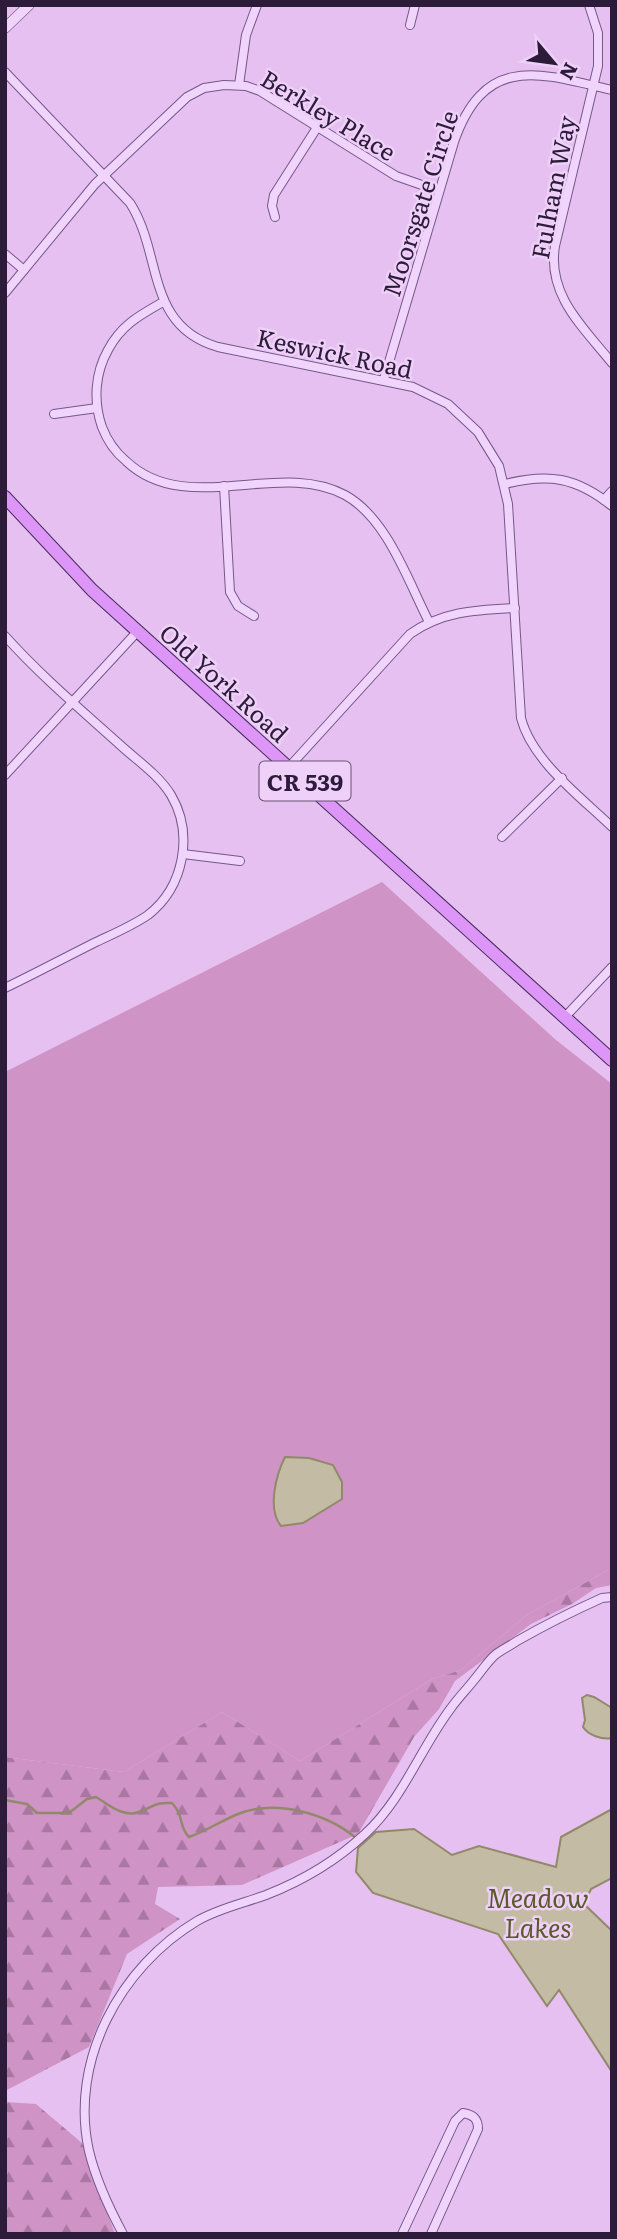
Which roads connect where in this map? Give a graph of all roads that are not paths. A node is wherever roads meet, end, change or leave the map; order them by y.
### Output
1 (29, 5) edge
2 (257, 5) edge
3 (415, 5) edge
4 (589, 5) edge
5 (410, 25) dead end
6 (5, 28) edge
7 (5, 72) edge
8 (239, 85) junction
9 (593, 86) junction
10 (612, 90) edge
11 (318, 126) junction
12 (104, 174) junction
13 (439, 191) junction
14 (275, 217) dead end
15 (5, 254) edge
16 (24, 270) junction
17 (5, 293) edge
18 (163, 302) junction
19 (612, 363) edge
20 (384, 379) junction
21 (97, 408) junction
22 (54, 414) dead end
23 (505, 484) junction
24 (224, 486) junction
25 (612, 491) edge
26 (5, 497) edge
27 (604, 500) junction
28 (612, 506) edge
29 (515, 608) junction
30 (254, 616) dead end
31 (429, 622) junction
32 (137, 632) junction
33 (5, 636) edge
34 (74, 703) junction
35 (289, 767) junction
36 (5, 775) edge
37 (562, 778) junction
38 (612, 827) edge
39 (502, 837) dead end
40 (183, 854) junction
41 (240, 861) dead end
42 (612, 967) edge
43 (5, 988) edge
44 (564, 1018) junction
45 (612, 1060) edge
46 (612, 1597) edge
47 (123, 2234) edge
48 (402, 2234) edge
49 (431, 2234) edge

1 - 6 street
2 - 8 street
3 - 5 street
4 - 9 street, Fulham Way
7 - 12 street, Keswick Road
8 - 11 street, Berkley Place
8 - 12 street, Berkley Place
9 - 10 street, Moorsgate Circle
9 - 13 street, Moorsgate Circle
9 - 19 street, Fulham Way
11 - 13 street, Berkley Place
11 - 14 street
12 - 16 street, Berkley Place
12 - 18 street, Keswick Road
13 - 20 street, Moorsgate Circle
15 - 16 street
16 - 17 street, Berkley Place
18 - 20 street, Keswick Road
18 - 21 street
20 - 23 street, Keswick Road
21 - 22 street
21 - 24 street
23 - 27 street
23 - 29 street, Keswick Road
24 - 30 street
24 - 31 street
25 - 27 street
26 - 32 main road, Old York Road / CR 539
27 - 28 street
29 - 31 street
29 - 37 street, Keswick Road
31 - 35 street
32 - 34 street
32 - 35 main road, Old York Road / CR 539
33 - 34 street
34 - 36 street
34 - 40 street
35 - 44 main road, Old York Road / CR 539
37 - 38 street, Keswick Road
37 - 39 street
40 - 41 street
40 - 43 street
42 - 44 street
44 - 45 main road, Old York Road / CR 539
46 - 47 street
48 - 49 street

